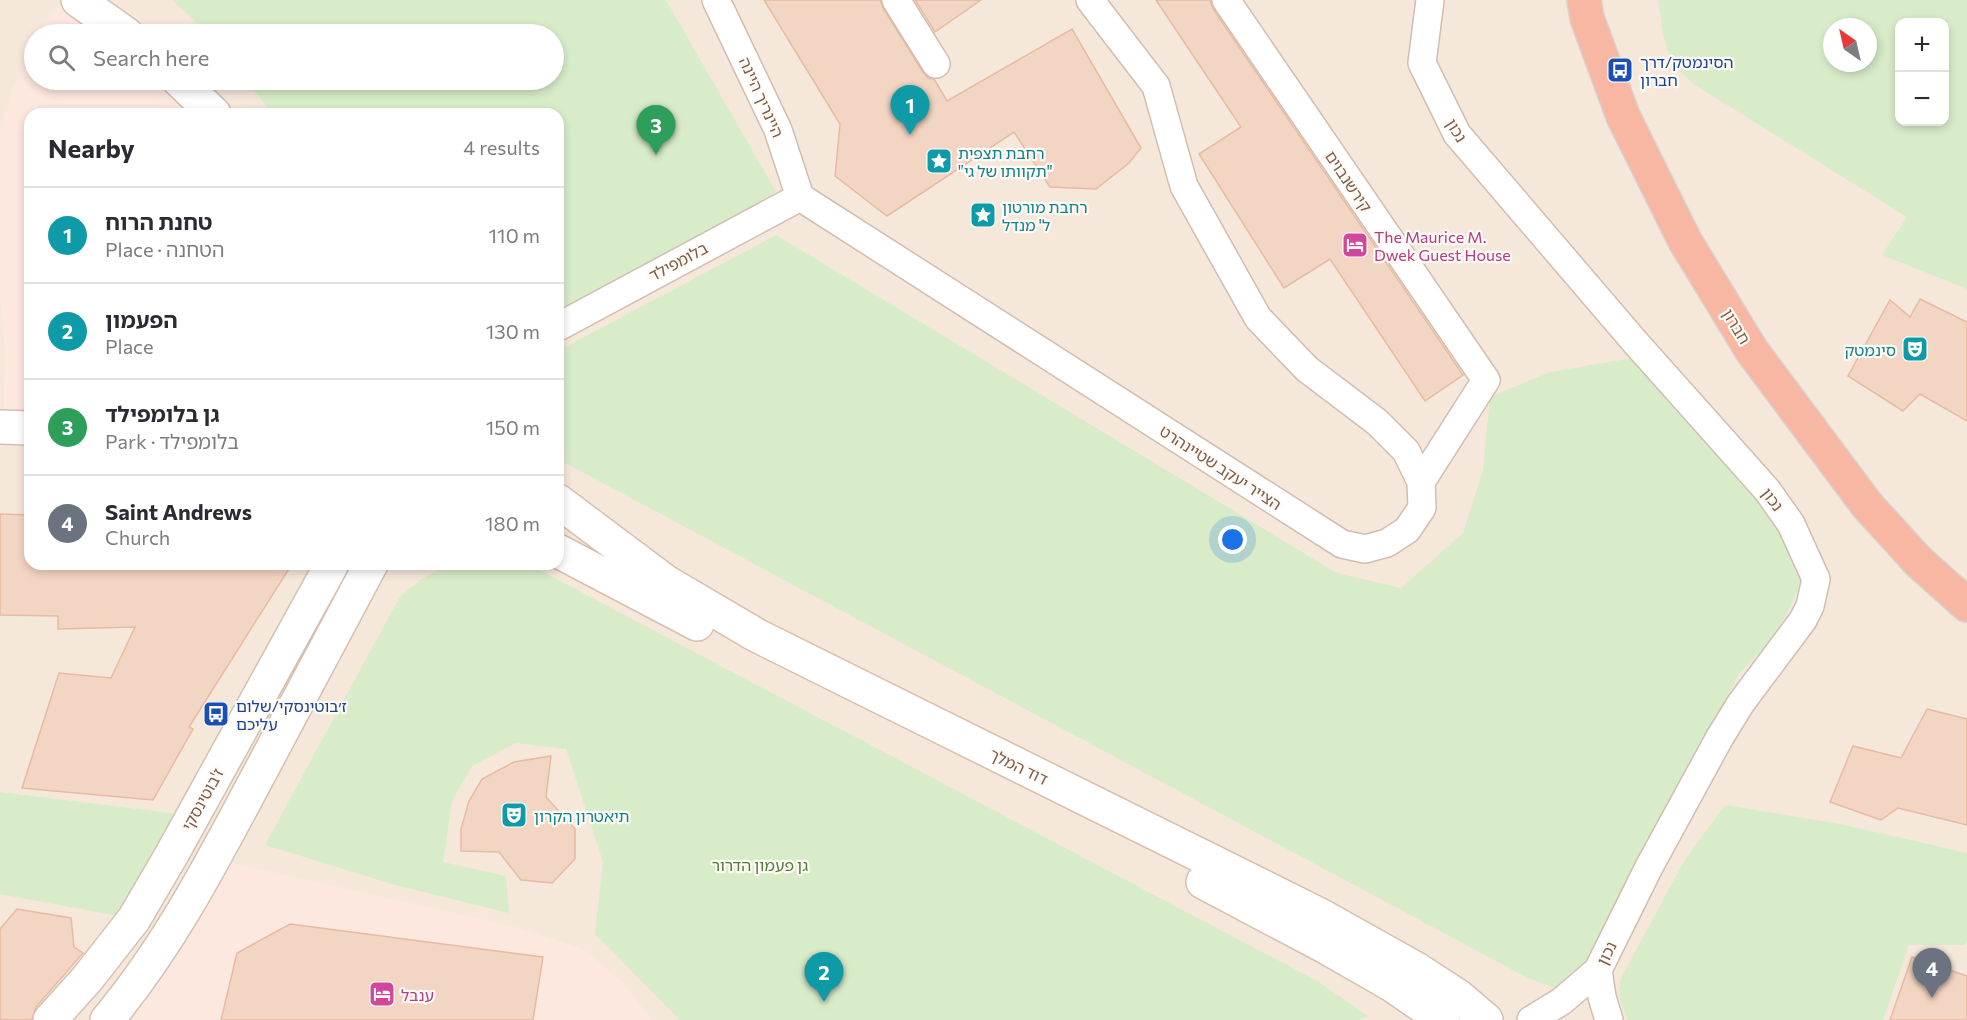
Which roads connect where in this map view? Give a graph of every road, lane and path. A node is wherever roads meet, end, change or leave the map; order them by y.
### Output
1 (76, 0) edge
2 (716, 0) edge
3 (896, 0) edge
4 (1090, 0) edge
5 (1226, 0) edge
6 (1430, 0) edge
7 (1584, 0) edge
8 (101, 24) edge
9 (111, 24) edge
10 (936, 64) dead end
11 (165, 90) edge
12 (189, 90) edge
13 (182, 108) edge
14 (208, 108) edge
15 (800, 197) junction
16 (564, 324) edge
17 (0, 428) edge
18 (24, 428) edge
19 (1421, 482) junction
20 (564, 506) edge
21 (564, 554) edge
22 (329, 570) edge
23 (368, 570) edge
24 (382, 570) edge
25 (353, 598) junction
26 (1967, 605) edge
27 (1598, 970) junction
28 (50, 1020) edge
29 (107, 1020) edge
30 (1443, 1020) edge
31 (1486, 1020) edge
32 (1531, 1020) edge
33 (1609, 1020) edge

1 - 8 street
1 - 9 street
2 - 15 street, היינריך היינה
3 - 10 street
4 - 19 street, הצייר יעקב שטיינהרט
5 - 19 street, קירשנבוים
6 - 27 street, נכון
7 - 26 highway, חברון
11 - 13 street
12 - 14 street
15 - 16 street, בלומפילד
15 - 19 street, הצייר יעקב שטיינהרט
17 - 18 street
20 - 31 street, דוד המלך
21 - 30 street, דוד המלך
22 - 28 street, ז'בוטינסקי
23 - 25 street
24 - 25 street
25 - 29 street
27 - 32 street, נכון
27 - 33 street

